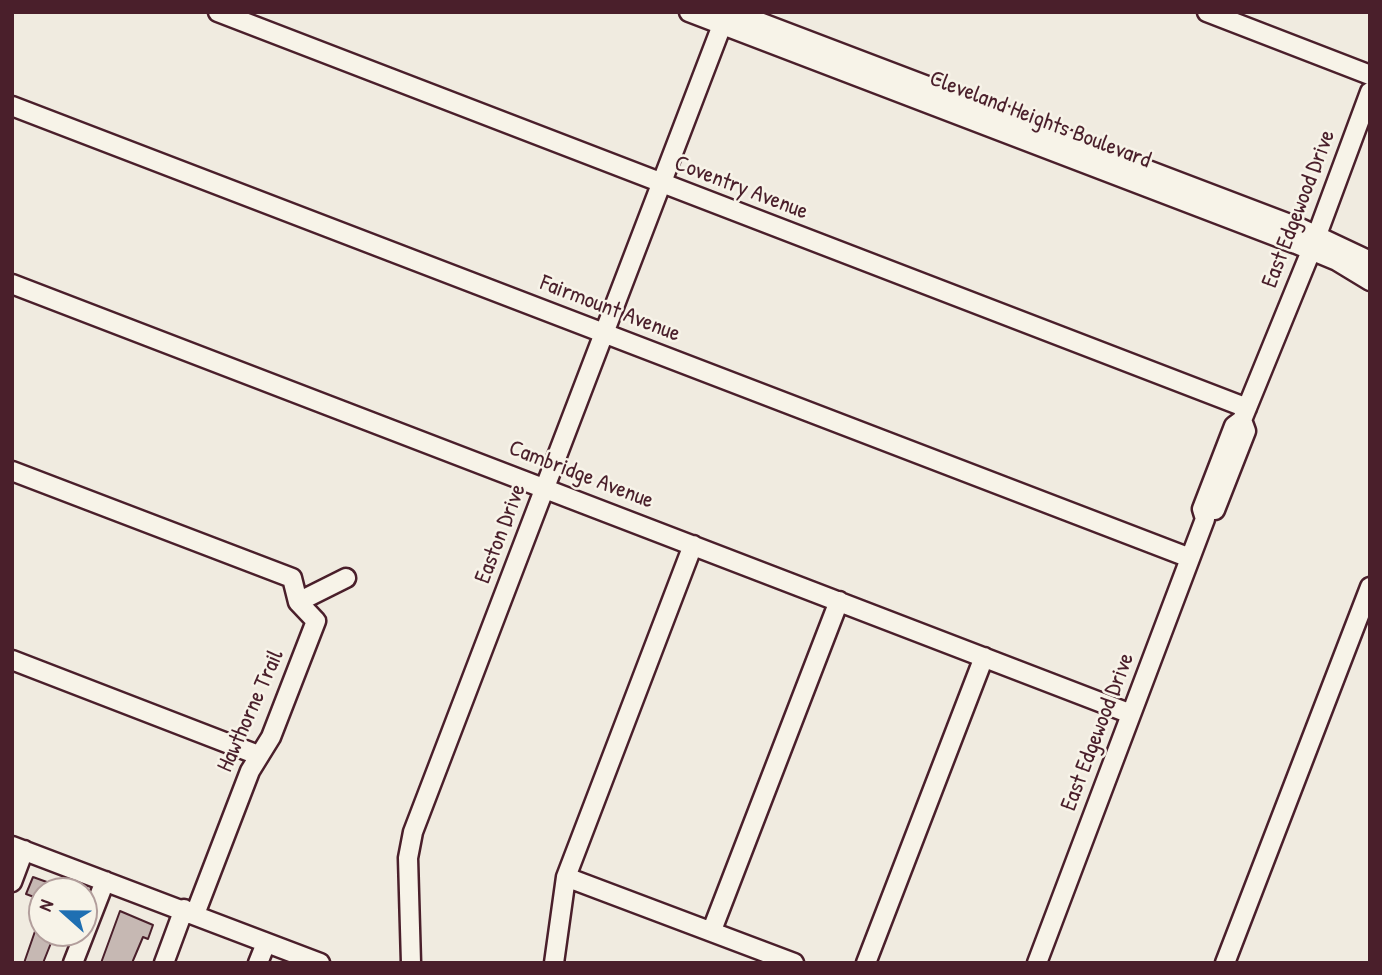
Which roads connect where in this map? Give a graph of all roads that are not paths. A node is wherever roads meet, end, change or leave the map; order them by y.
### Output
1 (218, 12) edge
2 (689, 12) edge
3 (1207, 12) edge
4 (727, 17) edge
5 (1370, 75) edge
6 (1370, 92) edge
7 (12, 106) edge
8 (662, 184) junction
9 (1314, 243) junction
10 (1370, 261) edge
11 (1370, 281) edge
12 (12, 284) edge
13 (604, 333) junction
14 (1245, 414) junction
15 (12, 471) edge
16 (545, 487) junction
17 (693, 545) junction
18 (1190, 558) junction
19 (346, 578) dead end
20 (1370, 587) edge
21 (839, 601) junction
22 (298, 602) junction
23 (984, 657) junction
24 (12, 660) edge
25 (1131, 714) junction
26 (258, 755) junction
27 (18, 848) edge
28 (566, 877) junction
29 (105, 881) junction
30 (12, 882) edge
31 (190, 911) junction
32 (712, 930) junction
33 (266, 943) junction
34 (73, 963) edge
35 (163, 963) edge
36 (258, 963) edge
37 (320, 963) edge
38 (411, 963) edge
39 (554, 963) edge
40 (794, 963) edge
41 (866, 963) edge
42 (1037, 963) edge
43 (1225, 963) edge

1 - 8 street, Coventry Avenue
2 - 4 street, Cleveland Heights Boulevard
3 - 5 street
4 - 8 street, Easton Drive
4 - 9 street, Cleveland Heights Boulevard
6 - 9 street, East Edgewood Drive
7 - 13 street, Fairmount Avenue
8 - 13 street, Easton Drive
8 - 14 street, Coventry Avenue
9 - 10 street, Cleveland Heights Boulevard
9 - 11 street, Cleveland Heights Boulevard
9 - 14 street, East Edgewood Drive
12 - 16 street, Cambridge Avenue
13 - 16 street, Easton Drive
13 - 18 street, Fairmount Avenue
14 - 18 street, East Edgewood Drive
15 - 22 street, Hawthorne Trail
16 - 17 street, Cambridge Avenue
16 - 38 street, Easton Drive
17 - 21 street, Cambridge Avenue
17 - 28 street
18 - 25 street, East Edgewood Drive
19 - 22 street
20 - 43 street
21 - 23 street, Cambridge Avenue
21 - 32 street
22 - 26 street, Hawthorne Trail
23 - 25 street, Cambridge Avenue
23 - 41 street
24 - 26 street
25 - 42 street, East Edgewood Drive
26 - 31 street, Hawthorne Trail
27 - 29 street
27 - 30 street
28 - 32 street
28 - 39 street
29 - 31 street
29 - 34 street
31 - 33 street
31 - 35 street, Hawthorne Trail
32 - 40 street
33 - 36 street
33 - 37 street

